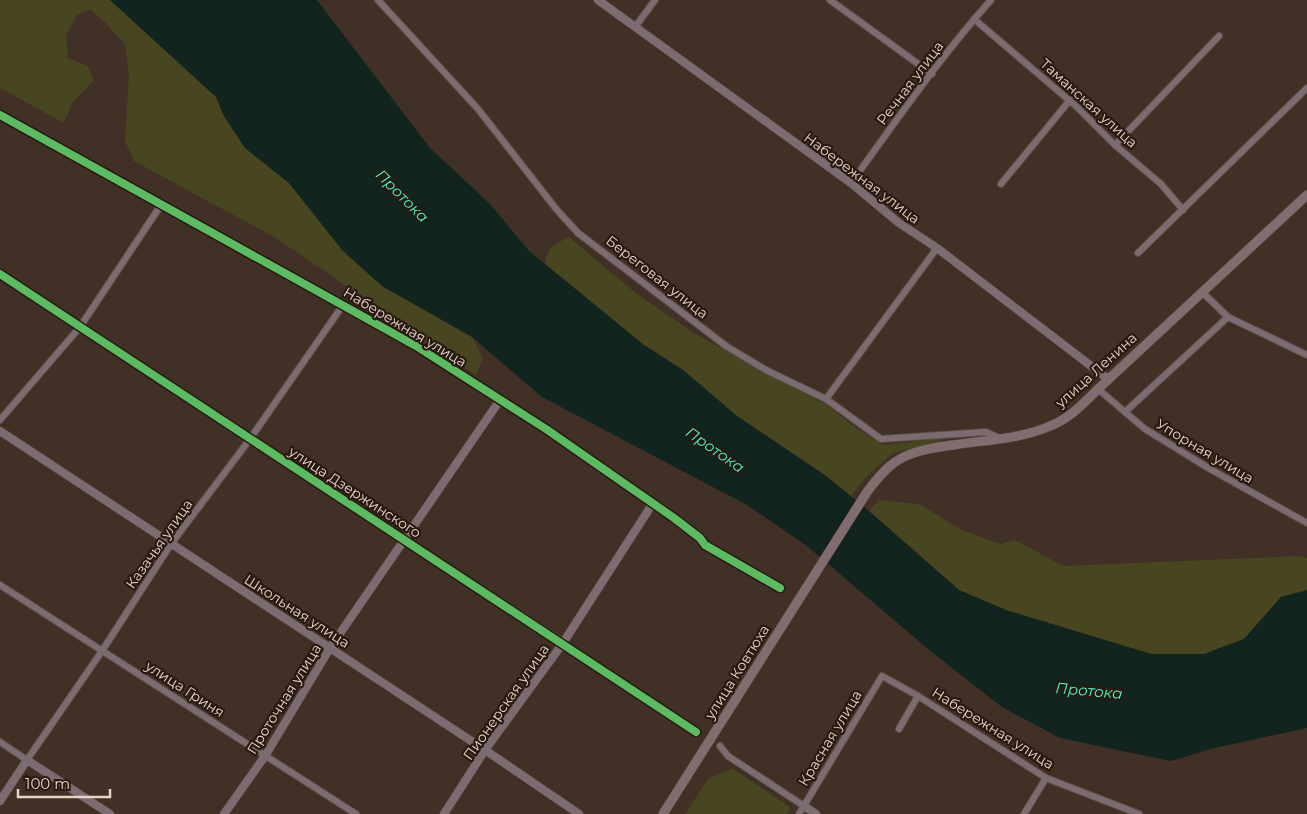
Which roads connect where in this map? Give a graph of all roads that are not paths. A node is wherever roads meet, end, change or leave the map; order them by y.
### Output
1 (378, 0) edge
2 (598, 0) edge
3 (655, 0) edge
4 (830, 0) edge
5 (991, 0) edge
6 (974, 19) junction
7 (635, 27) junction
8 (1219, 36) dead end
9 (932, 74) junction
10 (1307, 88) edge
11 (1070, 100) junction
12 (0, 115) edge
13 (1115, 145) junction
14 (851, 183) junction
15 (1001, 184) dead end
16 (1307, 195) edge
17 (161, 205) junction
18 (1183, 210) junction
19 (937, 248) junction
20 (1138, 253) dead end
21 (0, 274) edge
22 (1202, 292) junction
23 (344, 304) junction
24 (1228, 316) junction
25 (80, 327) junction
26 (1307, 355) edge
27 (1108, 380) junction
28 (1098, 389) junction
29 (826, 399) junction
30 (500, 400) junction
31 (1125, 412) junction
32 (0, 420) edge
33 (0, 431) edge
34 (999, 438) junction
35 (250, 439) junction
36 (867, 492) joint
37 (653, 503) junction
38 (1307, 523) edge
39 (405, 540) junction
40 (172, 544) junction
41 (0, 585) edge
42 (780, 588) dead end
43 (563, 643) junction
44 (330, 648) junction
45 (102, 651) junction
46 (882, 676) joint
47 (918, 696) junction
48 (899, 729) dead end
49 (696, 732) dead end
50 (0, 742) edge
51 (720, 746) dead end
52 (485, 750) junction
53 (264, 756) junction
54 (28, 760) junction
55 (1046, 778) junction
56 (0, 801) edge
57 (804, 806) junction
58 (110, 814) edge
59 (224, 814) edge
60 (356, 814) edge
61 (444, 814) edge
62 (580, 814) edge
63 (663, 814) edge
64 (799, 814) edge
65 (816, 814) edge
66 (1024, 814) edge
67 (1139, 814) edge

1 - 29 street, Береговая улица
2 - 7 street, Набережная улица
3 - 7 street
4 - 9 street
5 - 6 street, Речная улица
6 - 9 street, Речная улица
6 - 11 street, Таманская улица
7 - 14 street, Набережная улица
8 - 13 street
9 - 14 street, Речная улица
10 - 18 street
11 - 13 street, Таманская улица
11 - 15 street
12 - 17 street, Набережная улица
13 - 18 street, Таманская улица
14 - 19 street, Набережная улица
16 - 22 main road, улица Ленина
17 - 23 street, Набережная улица
17 - 25 street
18 - 20 street
19 - 27 street, Набережная улица
19 - 29 street
21 - 25 street, улица Дзержинского
22 - 24 street
22 - 27 main road, улица Ленина
23 - 30 street, Набережная улица
23 - 35 street, Казачья улица
24 - 26 street
24 - 31 street
25 - 32 street
25 - 35 street, улица Дзержинского
27 - 28 main road, улица Ленина
28 - 31 street, Упорная улица
28 - 34 main road, улица Ленина
29 - 34 street, Береговая улица
30 - 37 street, Набережная улица
30 - 39 street, Проточная улица
31 - 38 street, Упорная улица
33 - 40 street, Школьная улица
34 - 36 main road, улица Ленина
35 - 39 street, улица Дзержинского
35 - 40 street, Казачья улица
36 - 63 main road, улица Ковтюха
37 - 42 street, Набережная улица
37 - 43 street, Пионерская улица
39 - 43 street, улица Дзержинского
39 - 44 street, Проточная улица
40 - 44 street, Школьная улица
40 - 45 street, Казачья улица
41 - 45 street, улица Гриня
43 - 49 street, улица Дзержинского
43 - 52 street, Пионерская улица
44 - 52 street, Школьная улица
44 - 53 street, Проточная улица
45 - 53 street, улица Гриня
45 - 54 street, Казачья улица
46 - 47 street, Набережная улица
46 - 57 street, Красная улица
47 - 48 street
47 - 55 street, Набережная улица
50 - 54 street
51 - 57 street
52 - 61 street, Пионерская улица
52 - 62 street, Школьная улица
53 - 59 street, Проточная улица
53 - 60 street, улица Гриня
54 - 56 street, Казачья улица
54 - 58 street
55 - 66 street
55 - 67 street, Набережная улица
57 - 64 street, Красная улица
57 - 65 street

